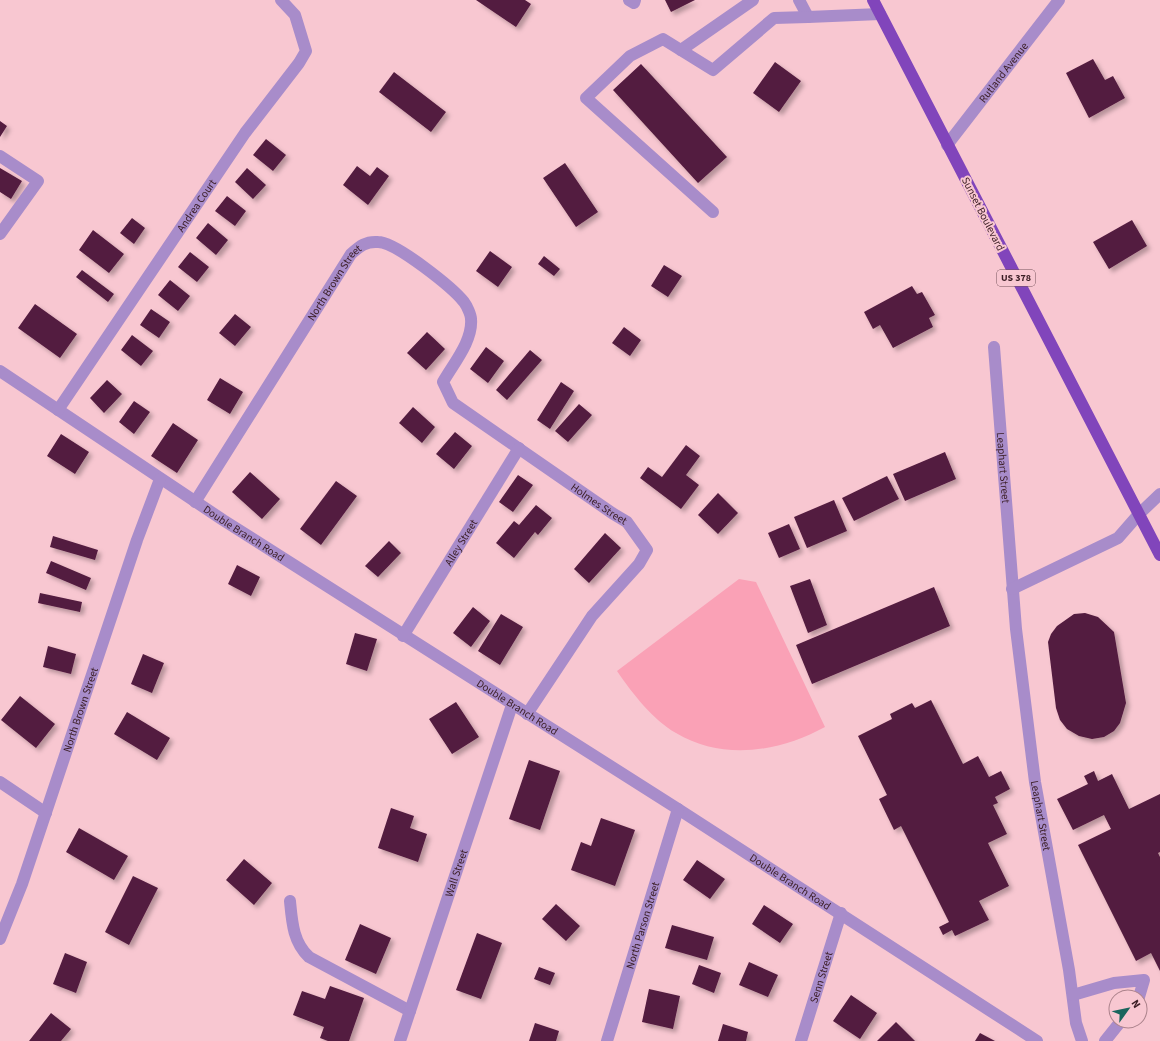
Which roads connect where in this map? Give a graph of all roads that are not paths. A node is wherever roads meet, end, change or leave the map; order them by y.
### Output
1 (281, 0) edge
2 (753, 0) edge
3 (799, 0) edge
4 (873, 0) edge
5 (1060, 0) edge
6 (880, 14) junction
7 (808, 17) junction
8 (680, 50) junction
9 (947, 145) junction
10 (0, 156) edge
11 (713, 212) dead end
12 (0, 234) edge
13 (994, 347) dead end
14 (1, 374) edge
15 (443, 382) joint
16 (58, 410) junction
17 (519, 448) junction
18 (160, 479) junction
19 (1160, 494) edge
20 (195, 502) junction
21 (1139, 514) junction
22 (1160, 555) edge
23 (1012, 589) junction
24 (403, 636) junction
25 (512, 704) junction
26 (527, 714) junction
27 (0, 782) edge
28 (678, 809) junction
29 (46, 813) junction
30 (290, 901) dead end
31 (841, 914) junction
32 (0, 939) edge
33 (1141, 989) edge
34 (1073, 995) junction
35 (410, 1011) junction
36 (1115, 1029) edge
37 (400, 1041) edge
38 (608, 1041) edge
39 (801, 1041) edge
40 (1037, 1041) edge
41 (1082, 1041) edge
42 (1105, 1041) edge

1 - 16 street, Andrea Court
2 - 8 street
3 - 7 street
4 - 6 main road, Sunset Boulevard / US 378
5 - 9 street, Rutland Avenue
6 - 7 street
6 - 9 main road, Sunset Boulevard / US 378
7 - 8 street
8 - 11 street
9 - 21 main road, Sunset Boulevard / US 378
10 - 12 street
13 - 23 street, Leaphart Street
14 - 16 street, Double Branch Road
15 - 17 street, Holmes Street
15 - 20 street, North Brown Street
16 - 18 street, Double Branch Road
17 - 24 street, Alley Street
17 - 26 street, Holmes Street
18 - 20 street, Double Branch Road
18 - 29 street, North Brown Street
19 - 21 street
20 - 24 street, Double Branch Road
21 - 22 main road, Sunset Boulevard / US 378
21 - 23 street
23 - 34 street, Leaphart Street
24 - 25 street, Double Branch Road
25 - 26 street, Double Branch Road
25 - 35 street, Wall Street
26 - 28 street, Double Branch Road
27 - 29 street
28 - 31 street, Double Branch Road
28 - 38 street, North Parson Street
29 - 32 street, North Brown Street
30 - 35 street
31 - 39 street, Senn Street
31 - 40 street, Double Branch Road
33 - 34 street
34 - 41 street, Leaphart Street
35 - 37 street, Wall Street
36 - 42 street

